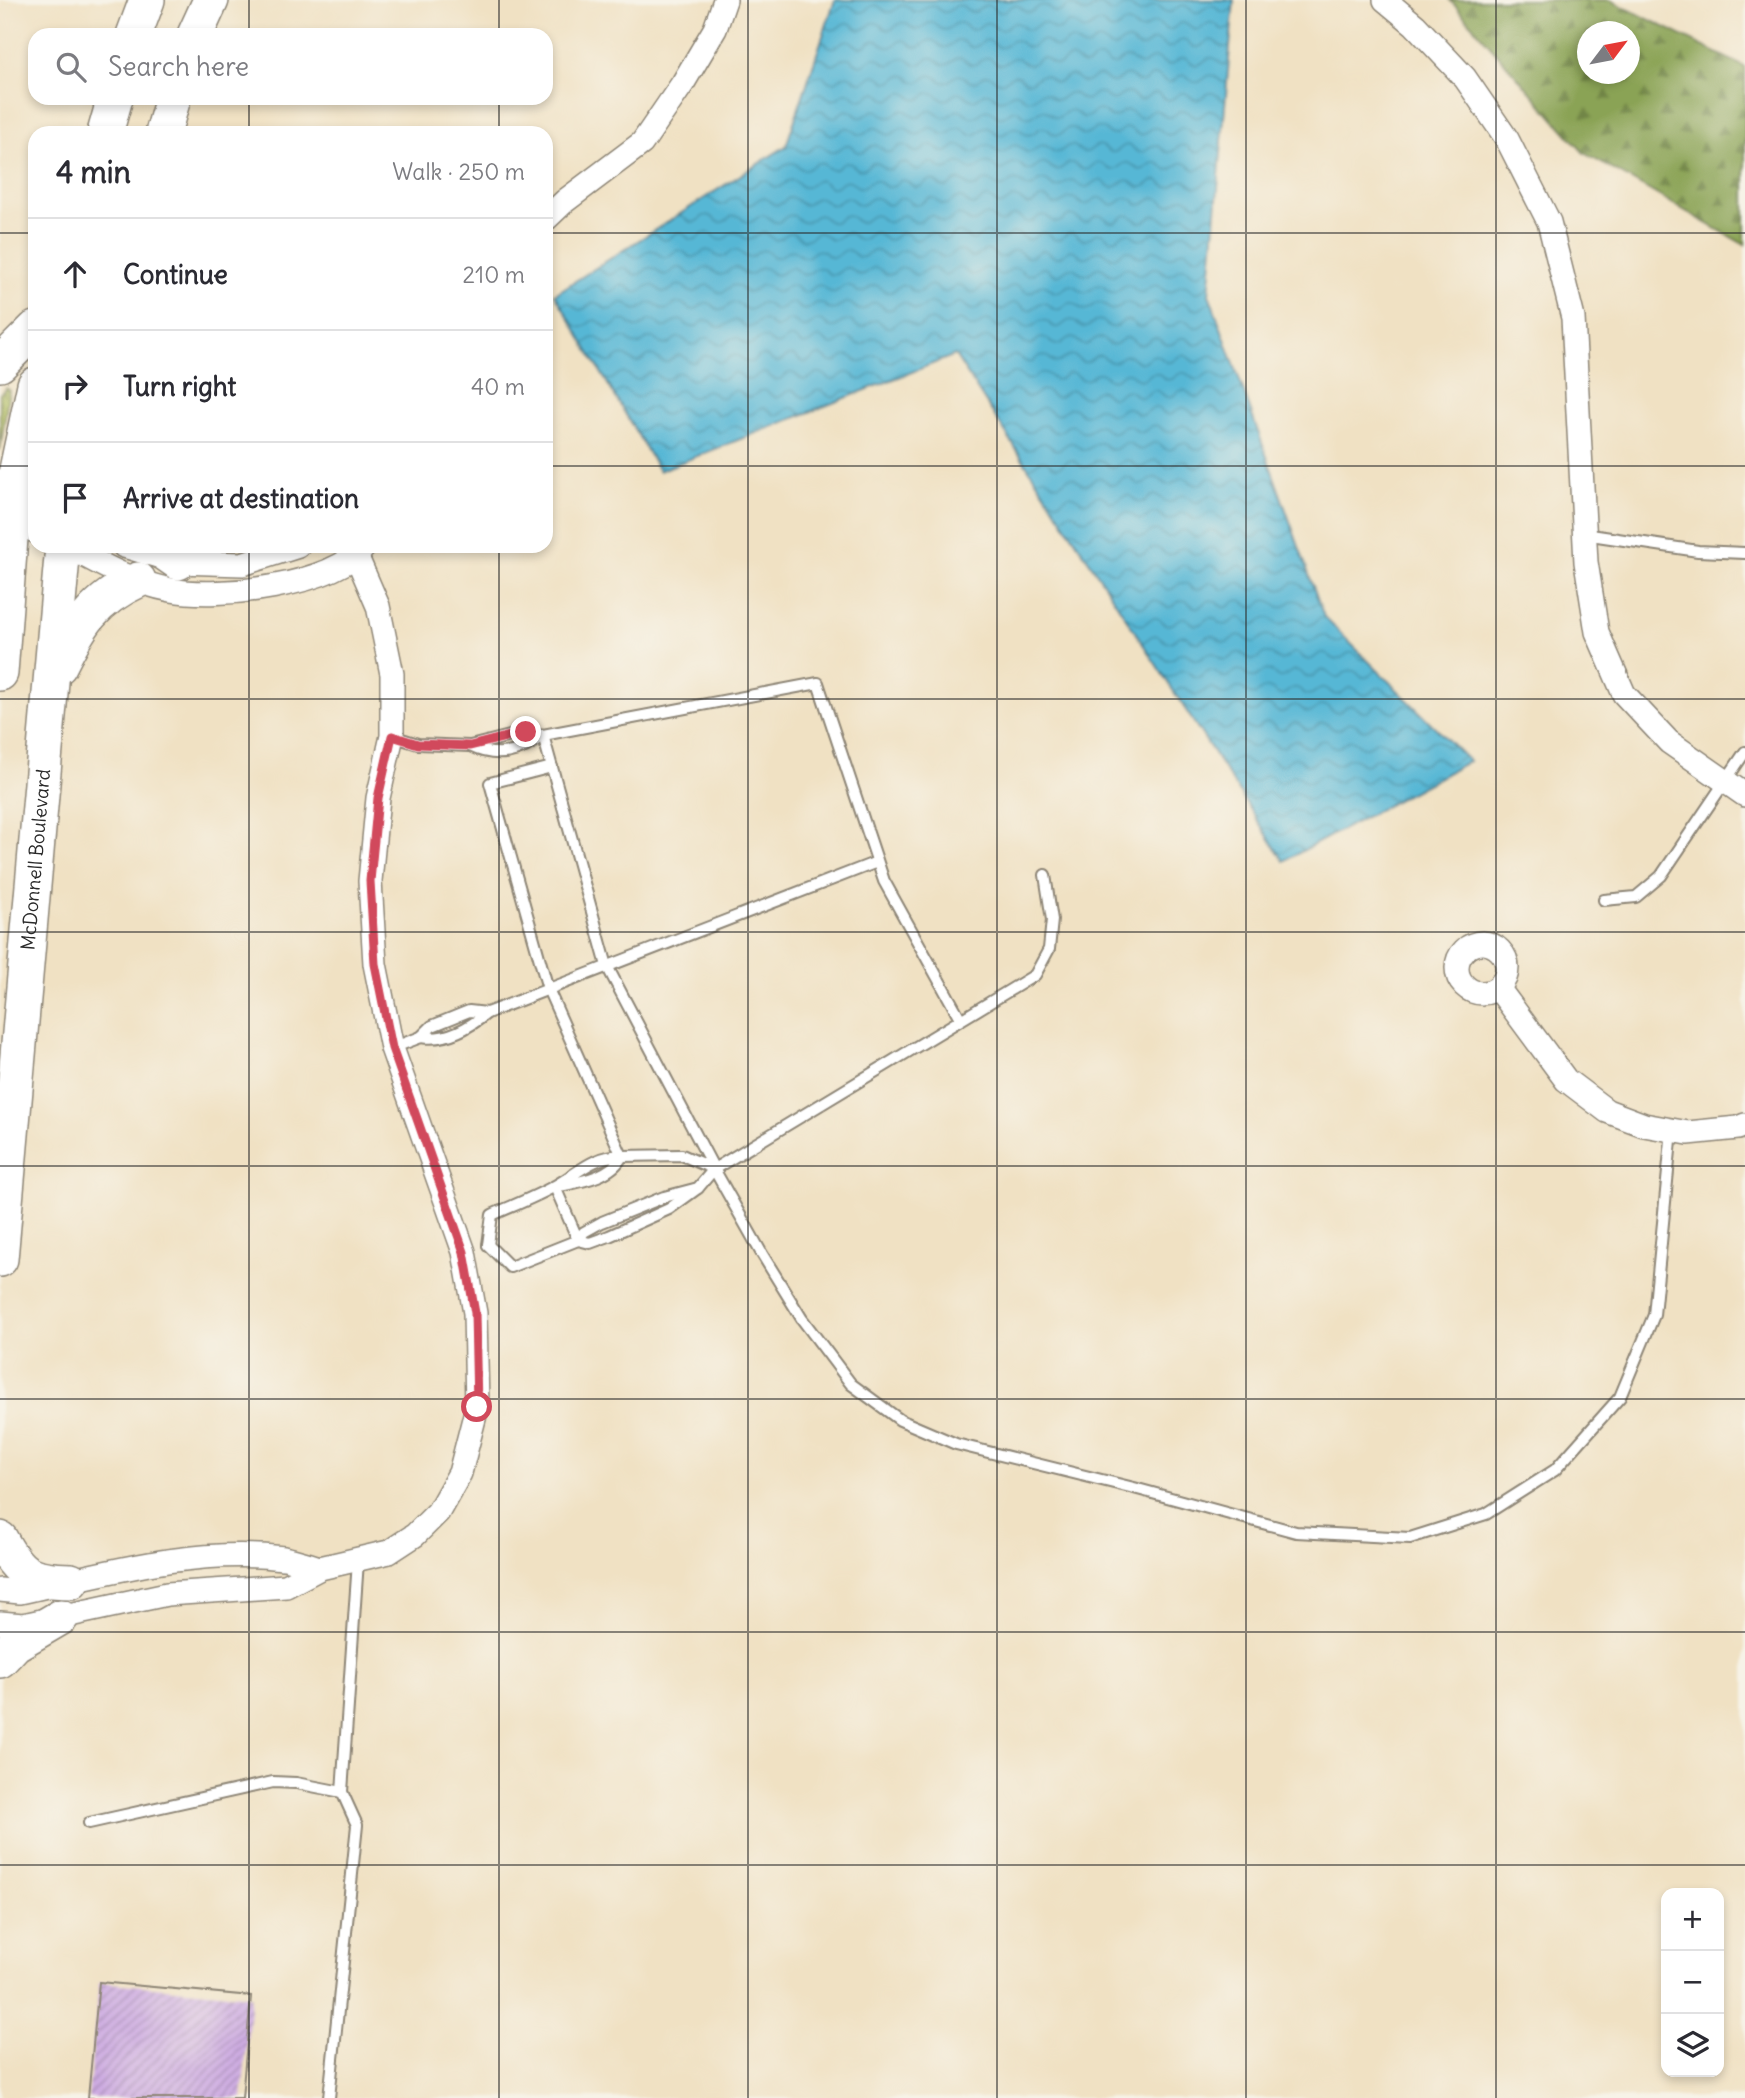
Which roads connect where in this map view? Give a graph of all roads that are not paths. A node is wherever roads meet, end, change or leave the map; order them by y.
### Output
1 (147, 0) edge
2 (211, 0) edge
3 (725, 0) edge
4 (1385, 0) edge
5 (137, 28) edge
6 (198, 28) edge
7 (113, 105) edge
8 (171, 105) edge
9 (107, 126) edge
10 (165, 126) edge
11 (553, 212) edge
12 (28, 336) edge
13 (0, 364) edge
14 (28, 429) edge
15 (16, 504) edge
16 (1584, 534) junction
17 (64, 553) edge
18 (78, 553) edge
19 (276, 553) edge
20 (352, 553) edge
21 (359, 553) edge
22 (1745, 553) edge
23 (167, 554) edge
24 (138, 580) junction
25 (1, 649) edge
26 (52, 682) junction
27 (542, 735) junction
28 (392, 736) junction
29 (1745, 752) edge
30 (552, 767) junction
31 (1725, 781) junction
32 (1745, 795) edge
33 (877, 862) junction
34 (1045, 875) dead end
35 (1604, 900) dead end
36 (607, 965) junction
37 (1498, 988) dead end
38 (548, 989) junction
39 (960, 1018) junction
40 (392, 1048) junction
41 (1745, 1125) edge
42 (1672, 1130) junction
43 (622, 1156) junction
44 (714, 1169) junction
45 (555, 1187) junction
46 (578, 1240) junction
47 (488, 1245) junction
48 (464, 1252) junction
49 (0, 1259) edge
50 (0, 1539) edge
51 (358, 1560) junction
52 (320, 1568) junction
53 (71, 1581) junction
54 (0, 1590) edge
55 (61, 1617) junction
56 (0, 1623) edge
57 (0, 1660) edge
58 (342, 1792) junction
59 (89, 1823) dead end
60 (329, 2098) edge

1 - 5 main road
2 - 6 main road
3 - 11 street
4 - 16 street
7 - 9 main road
8 - 10 main road
12 - 13 main road
14 - 15 main road
15 - 25 main road
16 - 22 lane
16 - 31 street
17 - 26 main road, McDonnell Boulevard
18 - 24 street
19 - 23 street
20 - 24 street
21 - 28 street
24 - 26 main road
26 - 49 main road, McDonnell Boulevard
27 - 28 lane
27 - 30 lane
27 - 33 lane
28 - 40 street
29 - 31 lane
30 - 36 lane
30 - 38 lane
31 - 32 street
31 - 35 lane
33 - 36 lane
33 - 39 lane
34 - 39 lane
36 - 38 lane
36 - 44 lane
37 - 42 street
38 - 40 lane
38 - 43 lane
39 - 44 lane
40 - 48 street
41 - 42 street
42 - 44 lane
43 - 44 lane
43 - 45 lane
44 - 46 lane
45 - 46 lane
45 - 47 lane
46 - 47 lane
47 - 48 lane
48 - 51 street
50 - 53 main road
51 - 52 street
51 - 58 lane
52 - 53 street
52 - 55 street
53 - 54 street
55 - 56 street
55 - 57 main road
58 - 59 lane
58 - 60 lane

